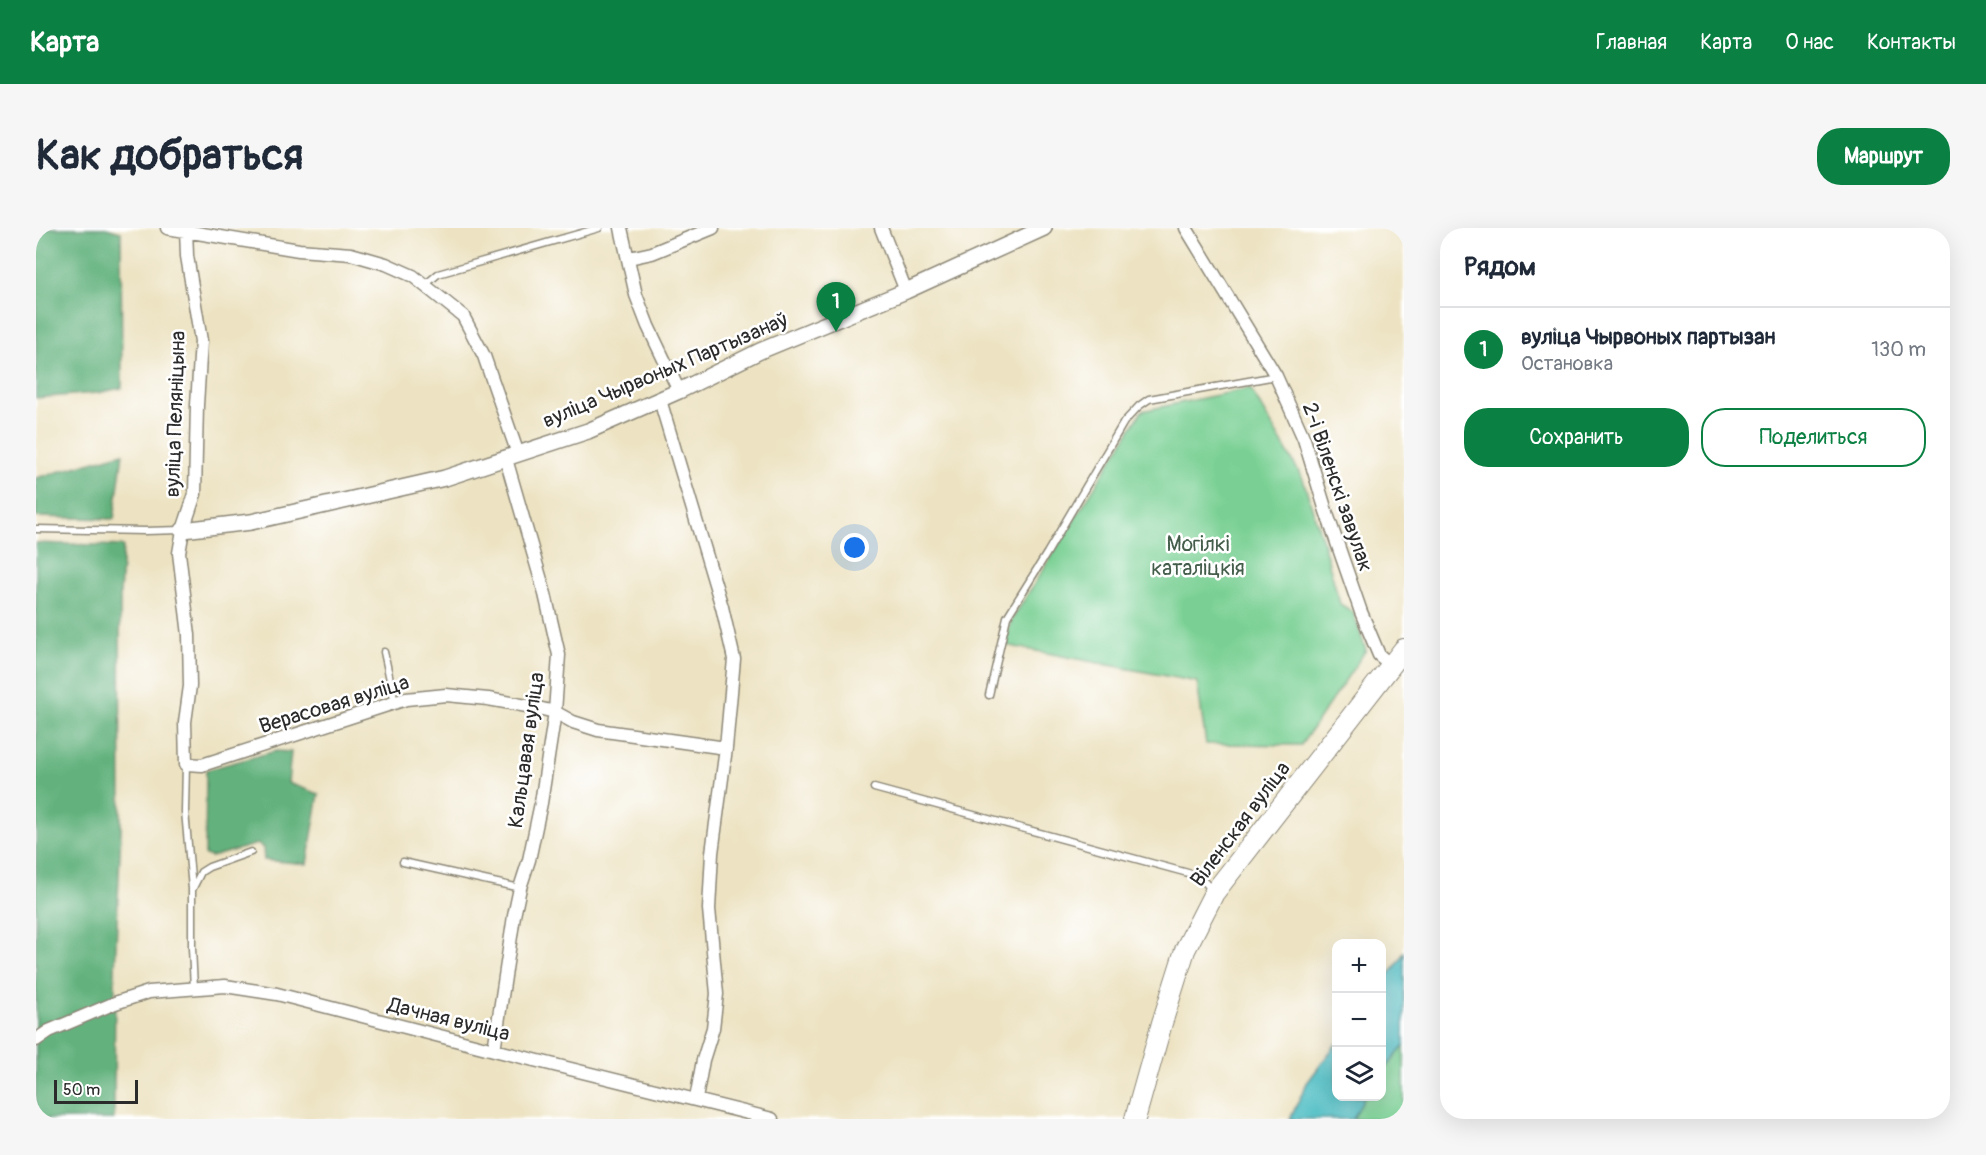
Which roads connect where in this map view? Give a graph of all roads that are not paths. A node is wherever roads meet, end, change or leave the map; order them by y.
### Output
1 (167, 228) edge
2 (599, 228) edge
3 (621, 228) edge
4 (713, 228) edge
5 (881, 228) edge
6 (1044, 228) edge
7 (1186, 228) edge
8 (186, 230) edge
9 (628, 258) junction
10 (426, 285) junction
11 (906, 291) junction
12 (1276, 376) junction
13 (679, 391) junction
14 (660, 400) junction
15 (512, 457) junction
16 (36, 529) edge
17 (183, 530) junction
18 (1404, 649) edge
19 (384, 652) dead end
20 (1392, 666) junction
21 (989, 695) dead end
22 (395, 703) junction
23 (555, 712) junction
24 (726, 748) junction
25 (186, 764) junction
26 (874, 788) dead end
27 (251, 852) dead end
28 (403, 862) dead end
29 (519, 888) junction
30 (192, 890) junction
31 (1214, 893) junction
32 (194, 988) junction
33 (36, 1040) edge
34 (494, 1050) junction
35 (696, 1099) junction
36 (771, 1119) edge
37 (1135, 1119) edge

1 - 8 street, Кальцавая вуліца
2 - 10 lane
3 - 9 street
4 - 9 street
5 - 11 street
6 - 11 street, вуліца Чырвоных Партызанаў
7 - 12 street, 2-і Віленскі завулак
8 - 10 street, Кальцавая вуліца
8 - 17 street, вуліца Пеляніцына
9 - 13 street
10 - 15 street, Кальцавая вуліца
11 - 13 street, вуліца Чырвоных Партызанаў
12 - 20 street, 2-і Віленскі завулак
12 - 21 lane
13 - 14 street, вуліца Чырвоных Партызанаў
14 - 15 street, вуліца Чырвоных Партызанаў
14 - 24 street
15 - 17 street, вуліца Чырвоных Партызанаў
15 - 23 street, Кальцавая вуліца
16 - 17 lane
17 - 25 street, вуліца Пеляніцына
18 - 20 highway, Віленская вуліца
19 - 22 lane
20 - 31 highway, Віленская вуліца
22 - 23 street, Верасовая вуліца
22 - 25 street, Верасовая вуліца
23 - 24 street, Верасовая вуліца
23 - 29 street, Кальцавая вуліца
24 - 35 street
25 - 30 lane
26 - 31 lane
27 - 30 lane
28 - 29 lane
29 - 34 street, Кальцавая вуліца
30 - 32 lane
31 - 37 highway, Віленская вуліца
32 - 33 street, Дачная вуліца
32 - 34 street, Дачная вуліца
34 - 35 street, Дачная вуліца
35 - 36 street, Дачная вуліца

